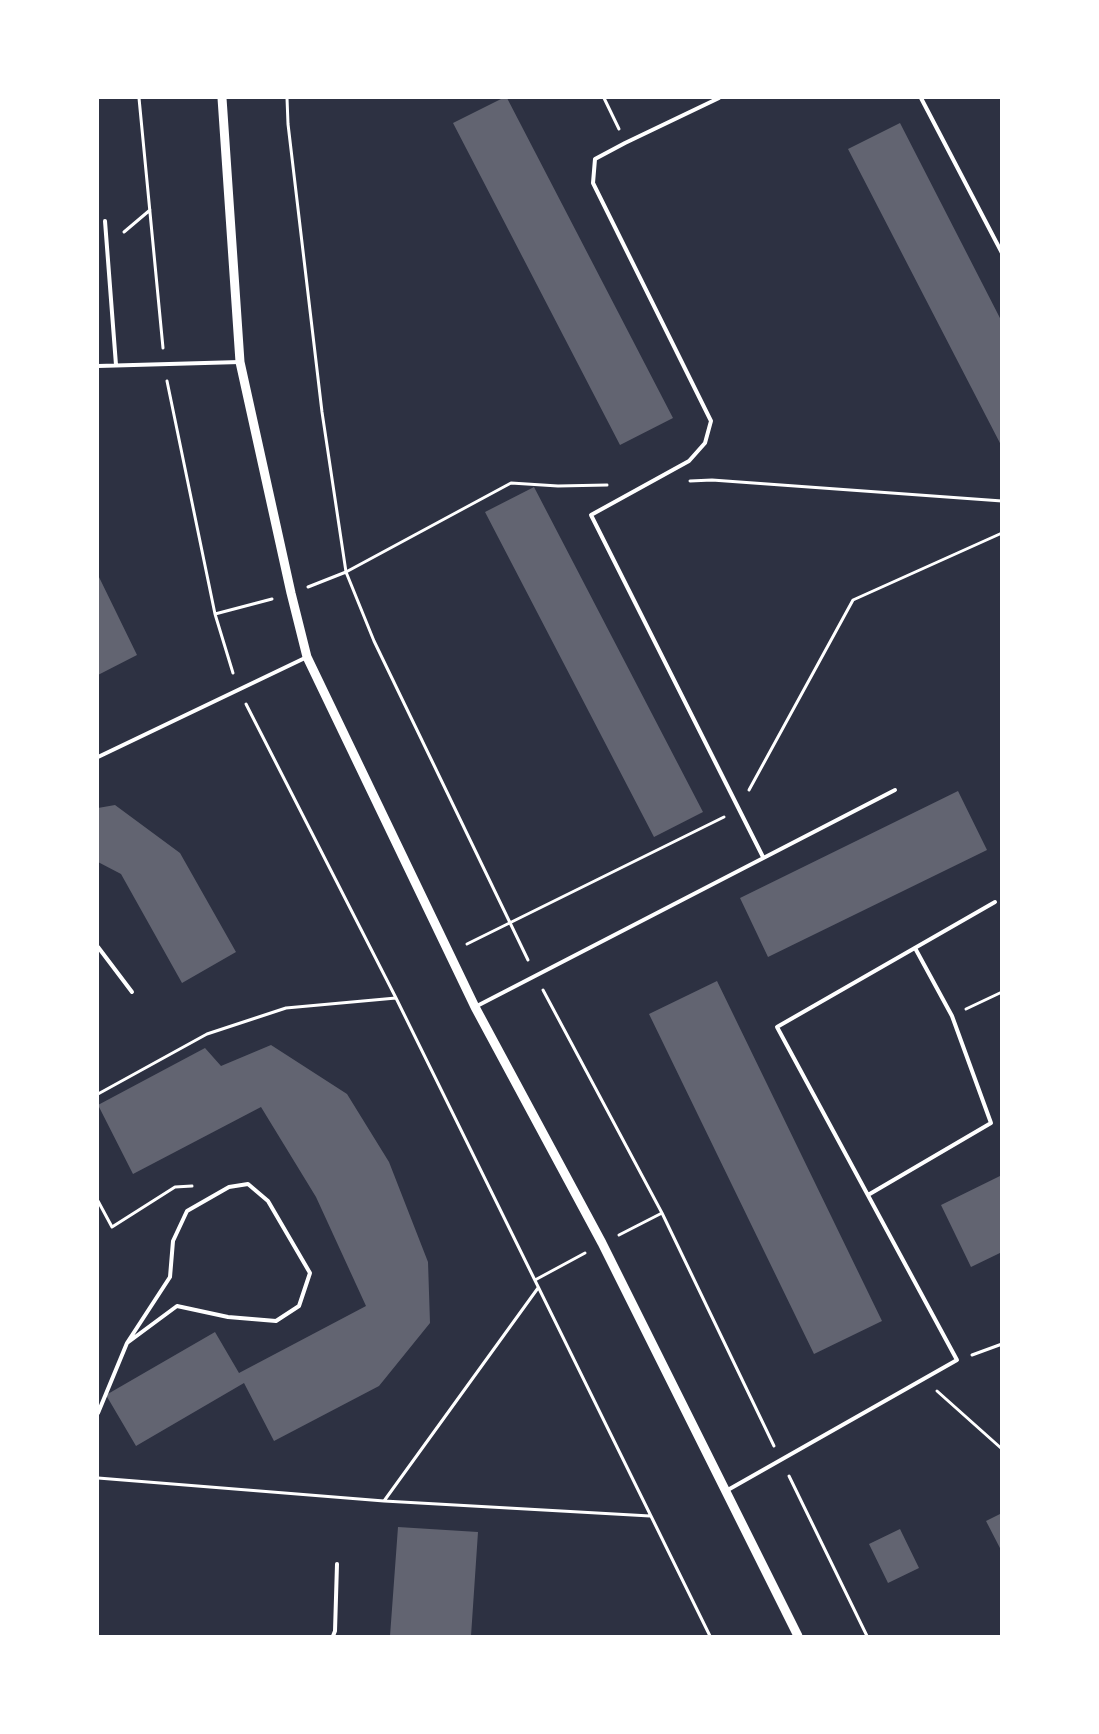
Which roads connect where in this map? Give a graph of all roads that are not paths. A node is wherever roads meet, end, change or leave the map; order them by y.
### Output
1 (222, 98) edge
2 (719, 98) edge
3 (921, 98) edge
4 (105, 221) dead end
5 (1002, 253) edge
6 (240, 362) junction
7 (116, 365) junction
8 (98, 366) edge
9 (307, 657) junction
10 (98, 758) edge
11 (895, 790) dead end
12 (763, 857) junction
13 (994, 902) dead end
14 (98, 947) edge
15 (916, 947) junction
16 (132, 992) dead end
17 (475, 1007) junction
18 (868, 1196) junction
19 (127, 1343) junction
20 (98, 1412) edge
21 (726, 1491) junction
22 (337, 1564) dead end
23 (333, 1636) edge
24 (798, 1636) edge

1 - 6 street
2 - 12 lane
3 - 5 lane
4 - 7 lane
6 - 7 lane
6 - 9 street
7 - 8 lane
9 - 10 lane
9 - 17 street
11 - 12 lane
12 - 17 lane
13 - 15 lane
14 - 16 lane
15 - 18 lane
15 - 18 lane
17 - 21 street
18 - 21 lane
19 - 19 lane
19 - 20 lane
21 - 24 street
22 - 23 lane

